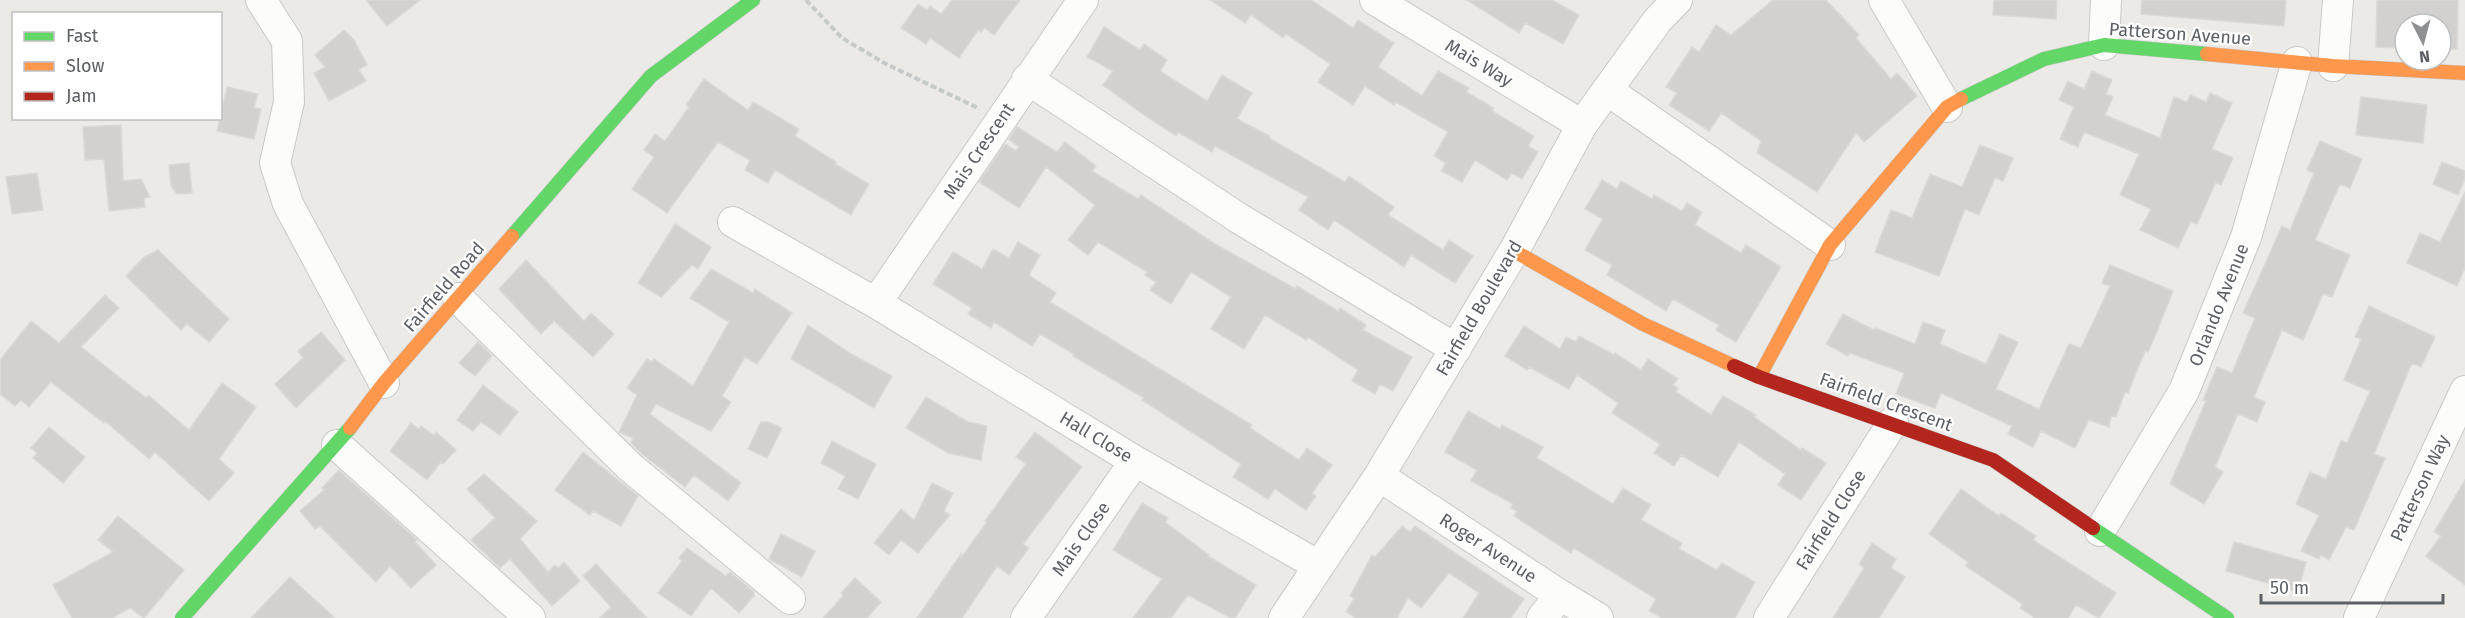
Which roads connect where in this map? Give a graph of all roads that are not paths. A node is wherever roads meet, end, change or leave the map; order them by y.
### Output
1 (261, 0) edge
2 (753, 0) edge
3 (1083, 0) edge
4 (1375, 0) edge
5 (1677, 0) edge
6 (1884, 0) edge
7 (2106, 0) edge
8 (2338, 0) edge
9 (2104, 45) junction
10 (2297, 62) junction
11 (2333, 66) junction
12 (2465, 73) edge
13 (1027, 79) junction
14 (1607, 90) junction
15 (1947, 107) junction
16 (1582, 125) junction
17 (733, 222) dead end
18 (1830, 245) junction
19 (1514, 251) junction
20 (458, 298) junction
21 (876, 303) junction
22 (1456, 349) junction
23 (1759, 376) junction
24 (384, 383) junction
25 (2465, 391) edge
26 (1893, 422) junction
27 (337, 446) junction
28 (1135, 461) junction
29 (1379, 476) junction
30 (2100, 531) junction
31 (1319, 566) junction
32 (790, 599) dead end
33 (1551, 607) edge
34 (182, 618) edge
35 (530, 618) edge
36 (1026, 618) edge
37 (1284, 618) edge
38 (1598, 618) edge
39 (1769, 618) edge
40 (2227, 618) edge
41 (2359, 618) edge

1 - 24 street
2 - 20 street, Fairfield Road
3 - 13 street, Mais Crescent
4 - 16 street, Mais Way
5 - 14 street, Fairfield Boulevard
6 - 15 street
7 - 9 street
8 - 11 street
9 - 10 street, Patterson Avenue
9 - 15 street, Patterson Avenue
10 - 11 street, Patterson Avenue
10 - 30 street, Orlando Avenue
11 - 12 street, Patterson Avenue
13 - 21 street, Mais Crescent
13 - 22 street
14 - 16 street, Fairfield Boulevard
14 - 18 street
15 - 18 street, Patterson Avenue
16 - 19 street, Fairfield Boulevard
17 - 21 street, Hall Close
18 - 23 street, Patterson Avenue
19 - 22 street, Fairfield Boulevard
19 - 23 street, Fairfield Crescent
20 - 24 street, Fairfield Road
20 - 32 street
21 - 28 street, Hall Close
22 - 29 street, Fairfield Boulevard
23 - 26 street, Fairfield Crescent
24 - 27 street, Fairfield Road
25 - 41 street, Patterson Way
26 - 30 street, Fairfield Crescent
26 - 39 street, Fairfield Close
27 - 34 street, Fairfield Road
27 - 35 street
28 - 31 street, Hall Close
28 - 36 street, Mais Close
29 - 31 street, Fairfield Boulevard
29 - 33 street, Roger Avenue
30 - 40 street, Fairfield Crescent
31 - 37 street, Fairfield Boulevard
33 - 38 street, Roger Avenue

